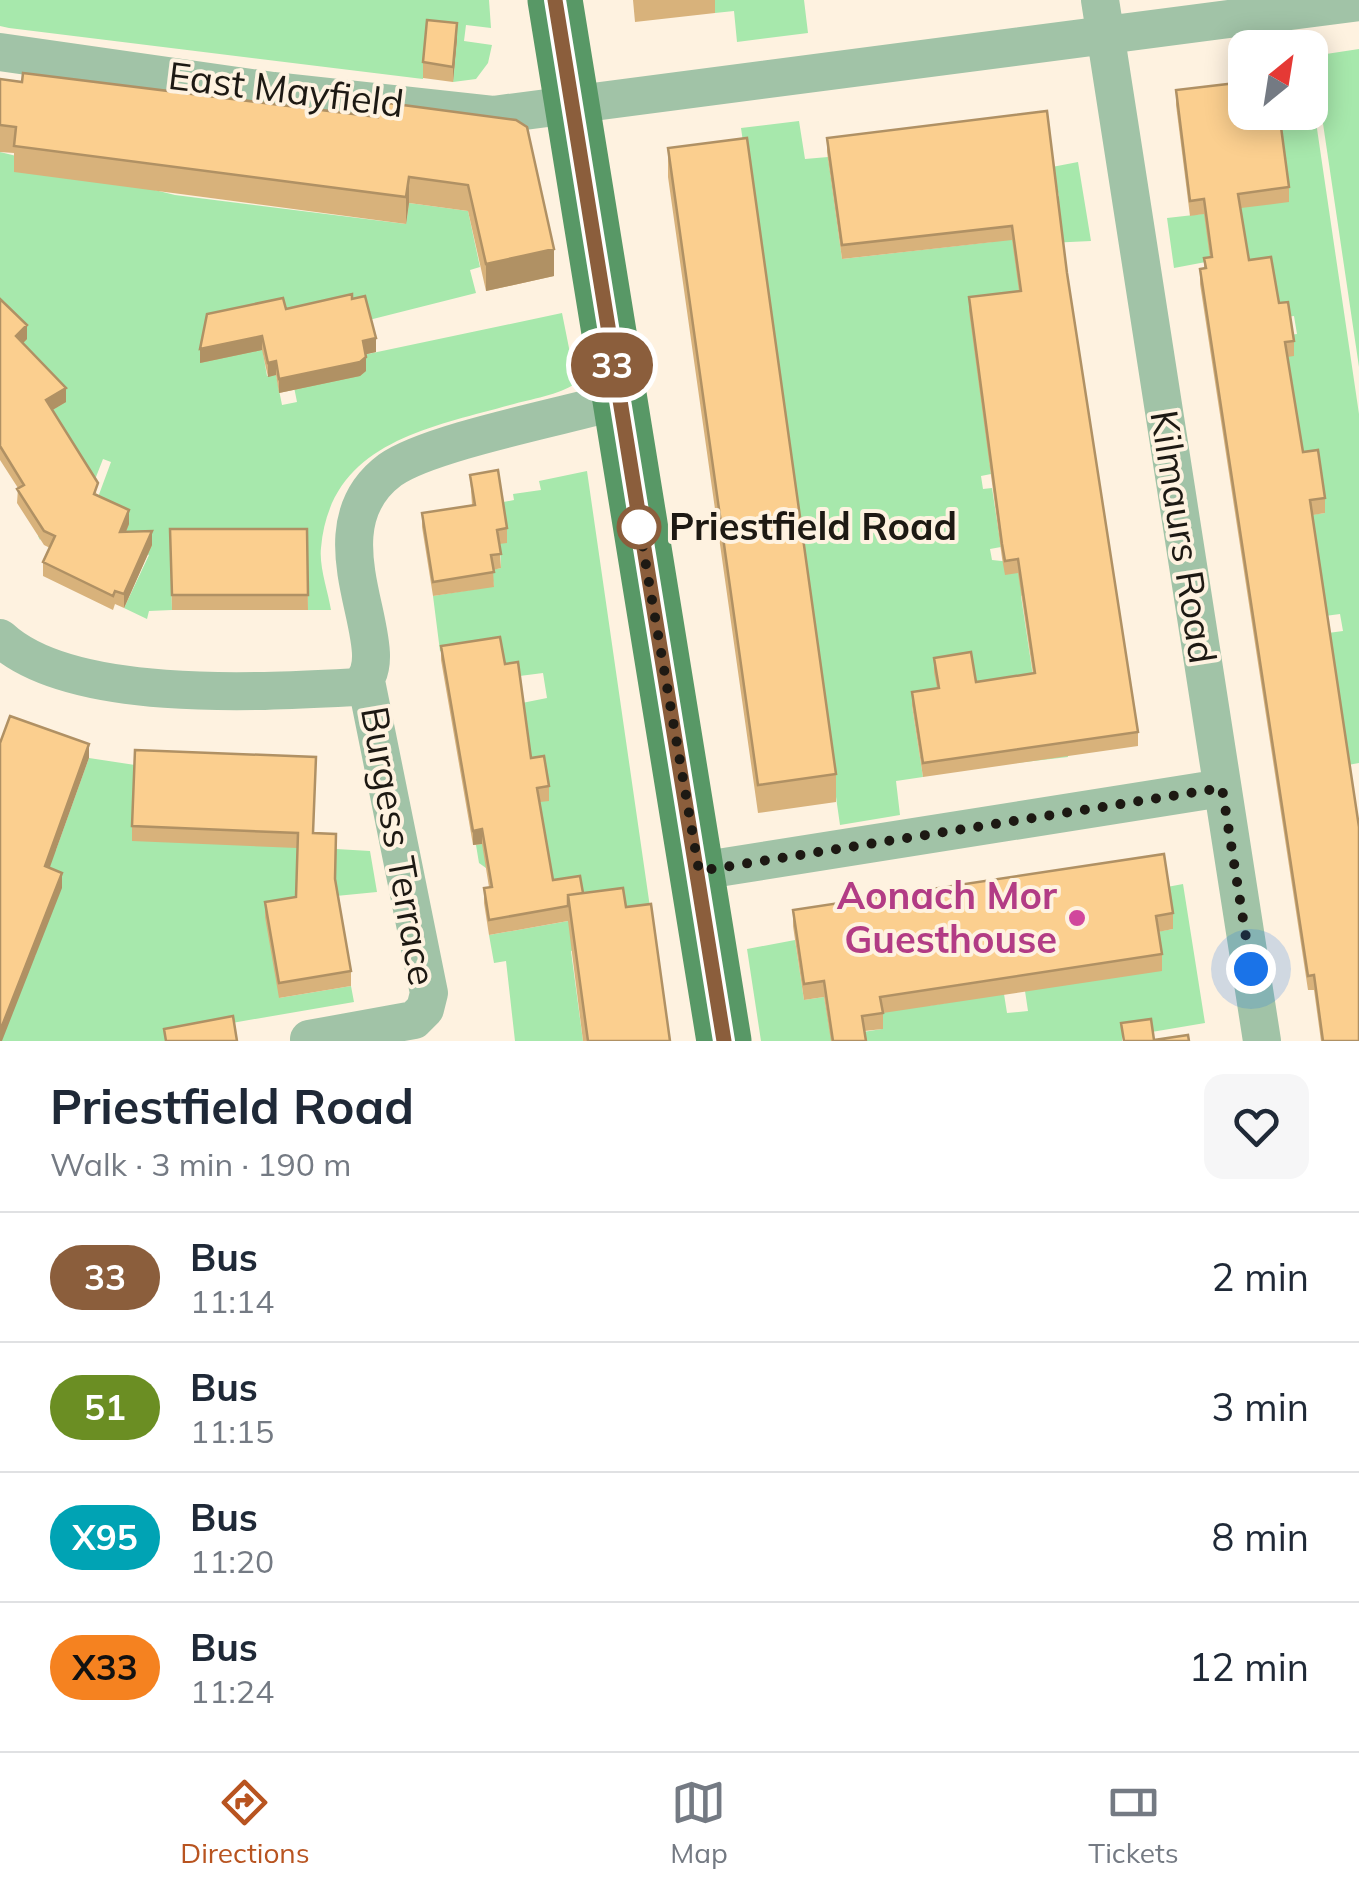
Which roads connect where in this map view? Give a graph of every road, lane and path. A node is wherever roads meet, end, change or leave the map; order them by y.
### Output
1 (555, 0) edge
2 (1359, 2) edge
3 (1102, 16) edge
4 (0, 52) edge
5 (572, 108) junction
6 (617, 402) junction
7 (0, 638) edge
8 (366, 681) junction
9 (1222, 788) junction
10 (699, 871) junction
11 (308, 1039) edge
12 (724, 1041) edge
13 (1262, 1041) edge

1 - 5 main road
2 - 3 street
3 - 5 street
3 - 9 street, Kilmaurs Road
4 - 5 street, East Mayfield
5 - 6 main road
6 - 8 street
6 - 10 main road
7 - 8 street
8 - 11 street, Burgess Terrace
9 - 10 street
9 - 13 street, Kilmaurs Road
10 - 12 main road

